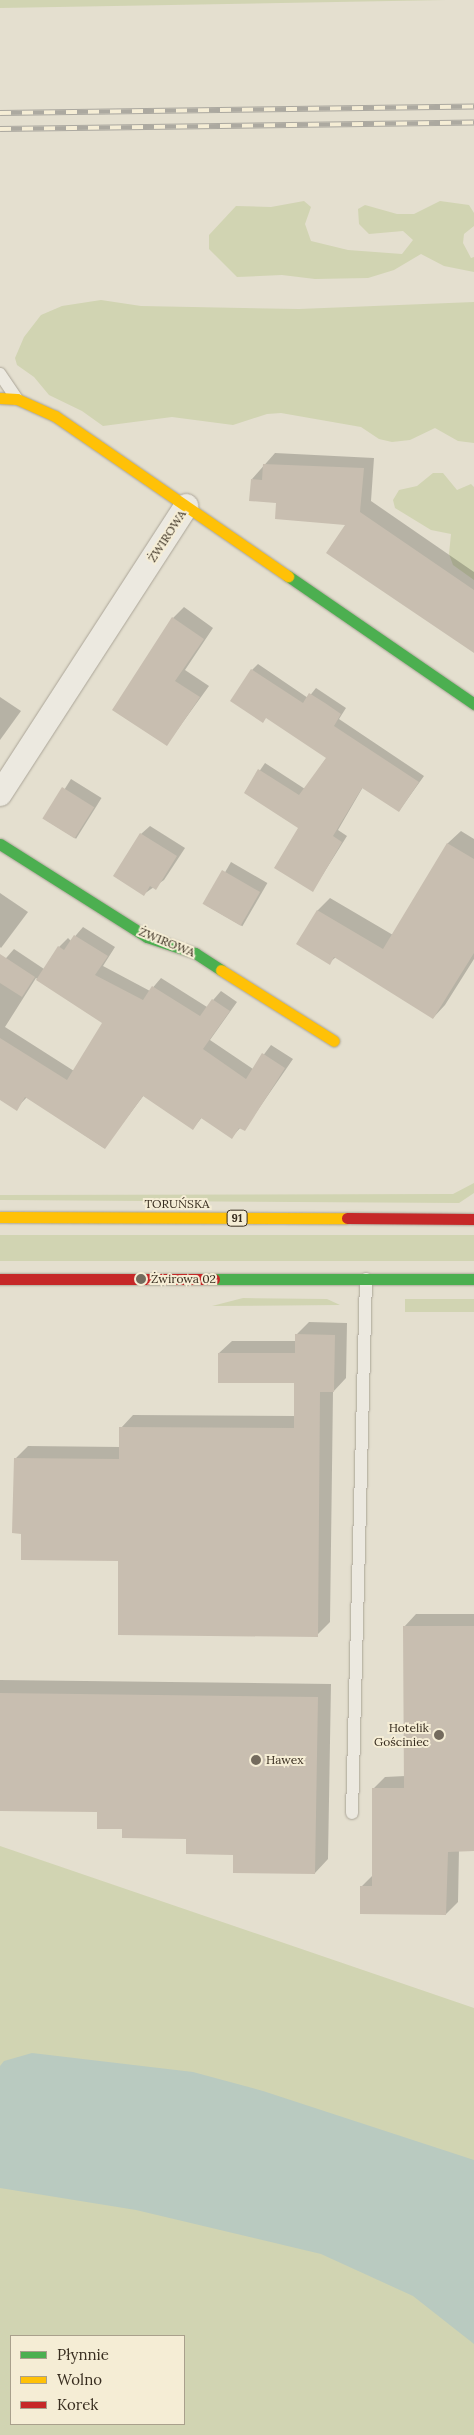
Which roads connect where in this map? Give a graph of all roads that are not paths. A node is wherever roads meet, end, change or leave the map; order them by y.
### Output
1 (0, 374) edge
2 (0, 398) edge
3 (17, 399) junction
4 (186, 506) junction
5 (474, 704) edge
6 (0, 794) edge
7 (0, 844) edge
8 (334, 1041) dead end
9 (0, 1217) edge
10 (474, 1218) edge
11 (0, 1279) edge
12 (366, 1279) junction
13 (474, 1279) edge
14 (352, 1812) dead end

1 - 3 lane
2 - 3 street
3 - 4 street
4 - 5 street
4 - 6 street, ŻWIROWA
7 - 8 street, ŻWIROWA
9 - 10 street, TORUŃSKA / 91
11 - 12 street
12 - 13 street
12 - 14 lane

